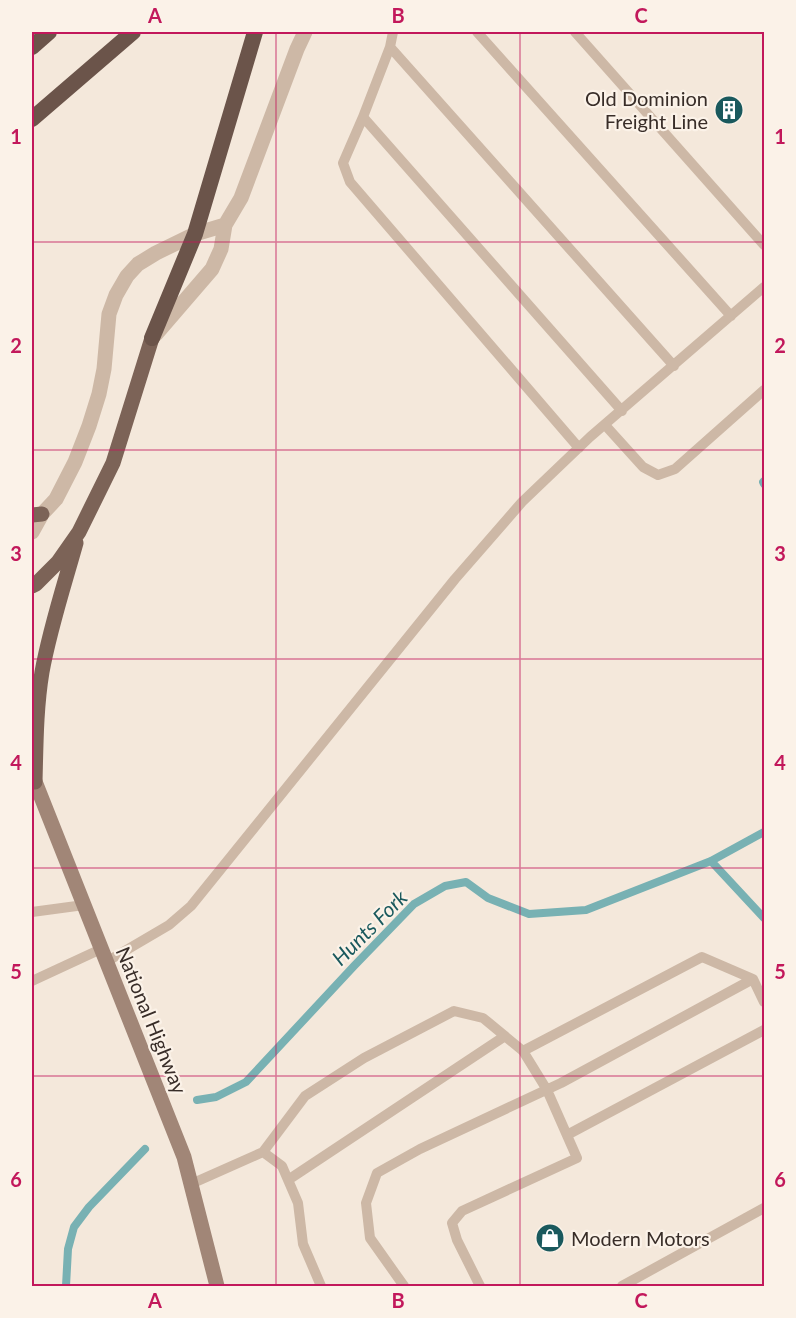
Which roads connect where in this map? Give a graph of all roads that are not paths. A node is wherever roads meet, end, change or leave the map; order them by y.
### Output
1 (49, 32) edge
2 (133, 32) edge
3 (255, 32) edge
4 (305, 32) edge
5 (393, 32) edge
6 (477, 32) edge
7 (575, 32) edge
8 (32, 47) edge
9 (390, 48) junction
10 (363, 117) junction
11 (32, 119) edge
12 (225, 225) junction
13 (195, 234) junction
14 (765, 245) edge
15 (765, 287) edge
16 (731, 316) junction
17 (152, 338) junction
18 (674, 366) junction
19 (765, 390) edge
20 (622, 411) junction
21 (605, 425) junction
22 (579, 448) junction
23 (37, 515) edge
24 (32, 532) edge
25 (79, 532) junction
26 (32, 586) edge
27 (34, 791) edge
28 (84, 905) junction
29 (32, 912) edge
30 (104, 955) junction
31 (753, 979) junction
32 (32, 981) edge
33 (765, 1002) edge
34 (765, 1030) edge
35 (505, 1036) junction
36 (523, 1051) junction
37 (547, 1090) junction
38 (567, 1135) junction
39 (263, 1152) junction
40 (288, 1180) junction
41 (191, 1184) junction
42 (765, 1208) edge
43 (217, 1287) edge
44 (321, 1287) edge
45 (404, 1287) edge
46 (480, 1287) edge
47 (622, 1287) edge

1 - 8 highway
2 - 11 highway
3 - 13 highway
4 - 12 street
5 - 9 lane
6 - 16 lane
7 - 14 lane
9 - 10 lane
9 - 18 lane
10 - 20 lane
10 - 22 lane
12 - 13 street
12 - 17 street
13 - 17 highway
13 - 23 street
15 - 16 lane
16 - 18 lane
17 - 25 main road
18 - 20 lane
19 - 21 lane
20 - 21 lane
21 - 22 lane
22 - 30 lane
23 - 24 street
25 - 26 main road
25 - 27 main road
27 - 28 main road, National Highway
28 - 29 lane
28 - 30 main road, National Highway
30 - 32 lane
30 - 41 main road, National Highway
31 - 33 lane
31 - 36 lane
31 - 37 lane
34 - 38 lane
35 - 36 lane
35 - 39 lane
35 - 40 lane
36 - 37 lane
37 - 38 lane
37 - 45 lane
38 - 46 lane
39 - 40 lane
39 - 41 lane
40 - 44 lane
41 - 43 main road, National Highway
42 - 47 lane

